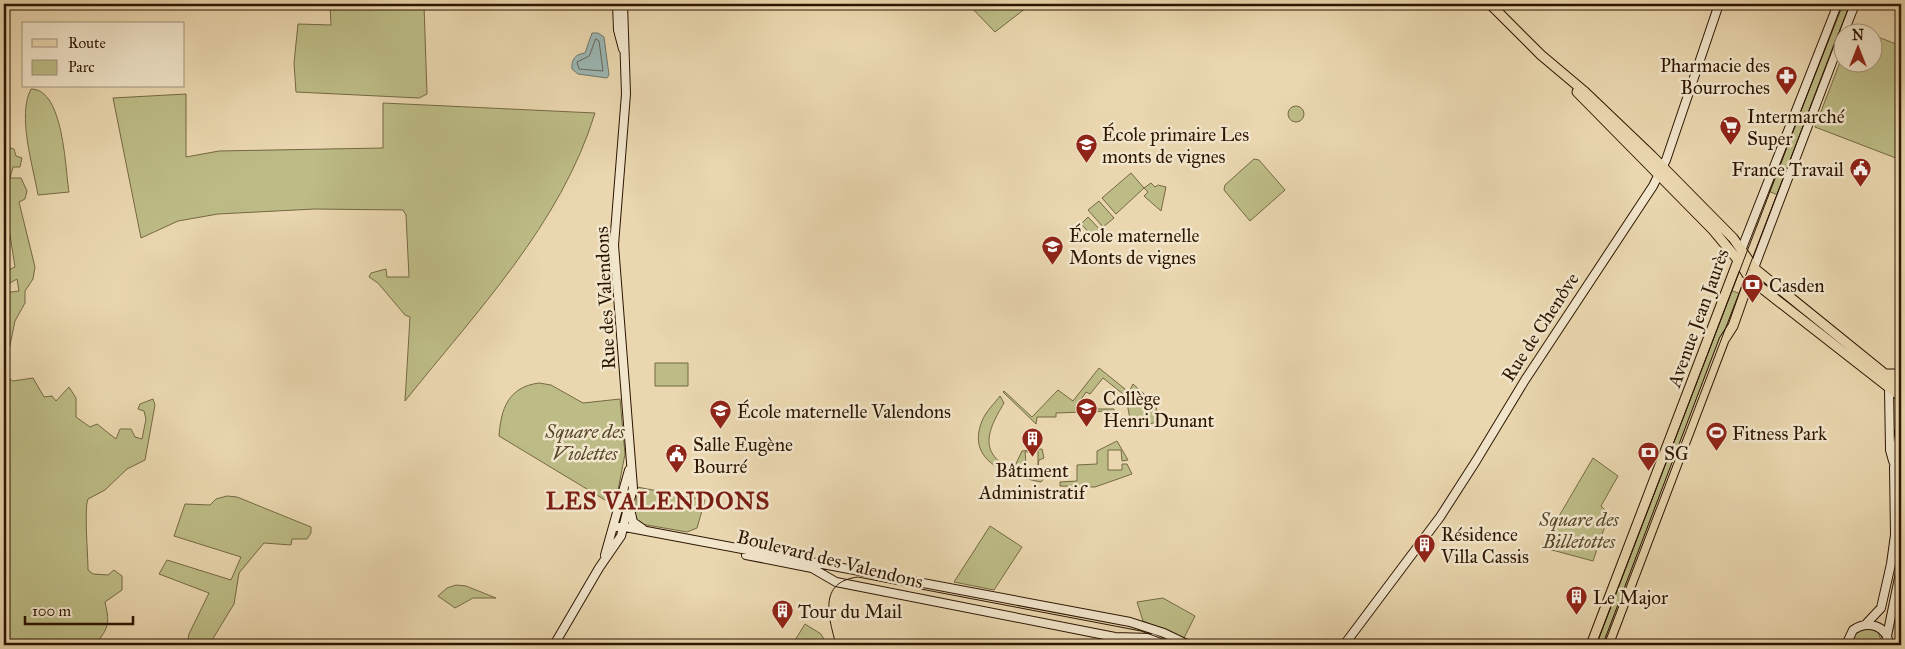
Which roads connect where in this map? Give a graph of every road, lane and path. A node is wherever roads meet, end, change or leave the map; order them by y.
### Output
1 (617, 4) edge
2 (623, 4) edge
3 (1490, 4) edge
4 (1719, 4) edge
5 (1838, 4) edge
6 (1855, 4) edge
7 (620, 14) junction
8 (1848, 22) edge
9 (1832, 63) edge
10 (1661, 171) junction
11 (1742, 248) junction
12 (1738, 260) junction
13 (1754, 268) junction
14 (1750, 279) junction
15 (1885, 374) junction
16 (1901, 374) edge
17 (1901, 387) edge
18 (1889, 388) junction
19 (1901, 397) edge
20 (1901, 422) edge
21 (632, 459) junction
22 (1894, 467) junction
23 (624, 492) junction
24 (630, 500) junction
25 (614, 527) junction
26 (624, 528) junction
27 (657, 533) junction
28 (599, 568) junction
29 (1901, 568) edge
30 (1866, 624) junction
31 (1886, 636) junction
32 (554, 645) edge
33 (1169, 645) edge
34 (1189, 645) edge
35 (1344, 645) edge
36 (1591, 645) edge
37 (1608, 645) edge
38 (1846, 645) edge
39 (1888, 645) edge

1 - 7 street, Rue des Valendons
2 - 7 street, Rue des Valendons
3 - 10 main road
4 - 10 street, Rue de Chenôve
5 - 11 street, Avenue Jean Jaurès
6 - 8 street, Avenue Jean Jaurès
7 - 21 street, Rue des Valendons
9 - 13 street, Avenue Jean Jaurès
10 - 11 main road
10 - 12 main road
10 - 35 street, Rue de Chenôve
11 - 12 main road, Avenue Jean Jaurès
11 - 13 main road
12 - 14 main road
12 - 36 main road, Avenue Jean Jaurès
13 - 14 main road, Avenue Jean Jaurès
13 - 15 main road
14 - 18 main road
14 - 37 main road, Avenue Jean Jaurès
15 - 16 main road
15 - 17 main road
18 - 19 main road
18 - 22 street
20 - 22 street
21 - 23 street, Rue des Valendons
21 - 24 street, Rue des Valendons
22 - 30 street
23 - 25 street, Rue des Valendons
23 - 26 street
24 - 26 street, Rue des Valendons
24 - 27 street, Boulevard des Valendons
25 - 26 street, Boulevard des Valendons
25 - 28 street, Rue des Valendons
26 - 27 street, Boulevard des Valendons
26 - 28 street
26 - 33 street, Boulevard des Valendons
27 - 34 street, Boulevard des Valendons
28 - 32 street
29 - 31 street
30 - 31 street
30 - 38 street
31 - 39 street

